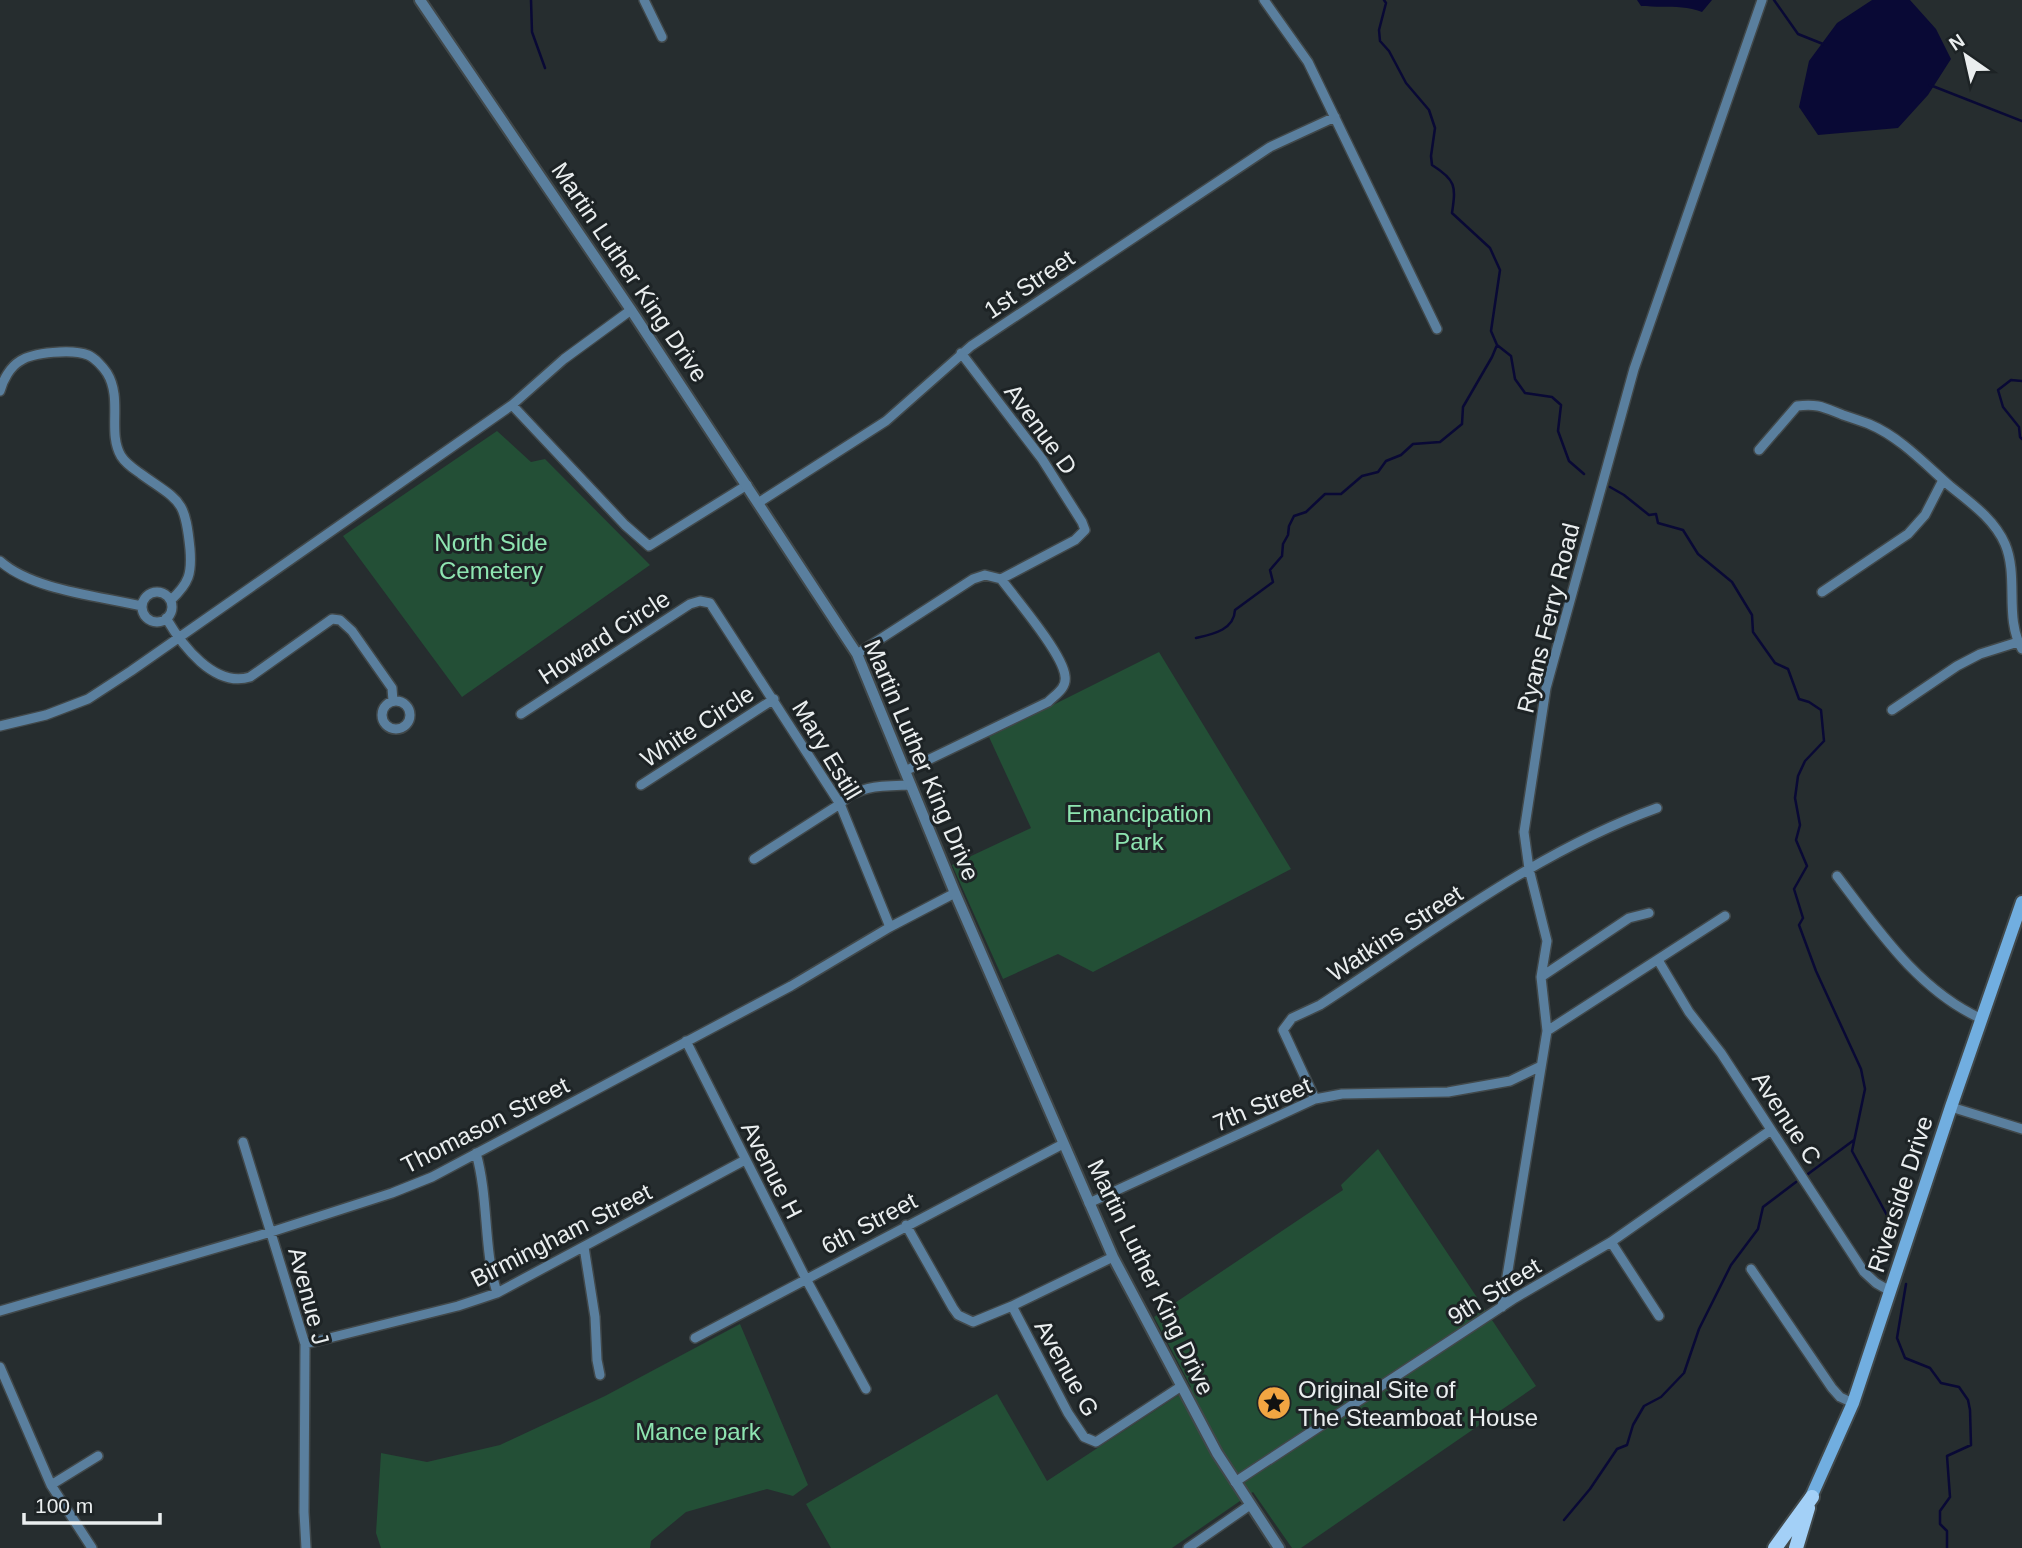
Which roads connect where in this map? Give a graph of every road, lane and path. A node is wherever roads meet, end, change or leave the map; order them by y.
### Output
1 (420, 0) edge
2 (644, 0) edge
3 (1264, 0) edge
4 (1760, 5) edge
5 (662, 37) dead end
6 (1335, 117) junction
7 (631, 310) junction
8 (1437, 329) dead end
9 (961, 354) junction
10 (0, 391) edge
11 (512, 405) junction
12 (1759, 450) dead end
13 (1943, 480) junction
14 (747, 485) junction
15 (758, 503) junction
16 (0, 561) edge
17 (1001, 579) junction
18 (1822, 592) dead end
19 (171, 600) junction
20 (710, 603) joint
21 (142, 606) junction
22 (166, 618) junction
23 (179, 640) junction
24 (2020, 646) edge
25 (856, 654) junction
26 (774, 699) junction
27 (393, 701) dead end
28 (1892, 710) dead end
29 (521, 714) dead end
30 (0, 726) edge
31 (905, 771) junction
32 (641, 785) dead end
33 (911, 785) junction
34 (840, 804) junction
35 (1657, 808) dead end
36 (754, 859) dead end
37 (1529, 869) junction
38 (1837, 876) dead end
39 (955, 893) junction
40 (2022, 902) edge
41 (1649, 913) dead end
42 (1725, 916) dead end
43 (2019, 922) edge
44 (890, 927) junction
45 (1658, 960) junction
46 (1541, 977) junction
47 (1982, 1020) junction
48 (1547, 1031) junction
49 (687, 1041) junction
50 (1541, 1066) junction
51 (1315, 1099) junction
52 (1951, 1107) junction
53 (2022, 1129) edge
54 (1771, 1130) junction
55 (243, 1142) dead end
56 (1063, 1144) junction
57 (476, 1153) junction
58 (746, 1160) junction
59 (1089, 1203) junction
60 (906, 1225) junction
61 (271, 1232) junction
62 (1611, 1242) junction
63 (584, 1247) junction
64 (1113, 1257) junction
65 (1751, 1269) dead end
66 (806, 1279) junction
67 (1890, 1291) junction
68 (497, 1293) junction
69 (1012, 1306) junction
70 (1502, 1307) junction
71 (0, 1311) edge
72 (1659, 1316) dead end
73 (695, 1338) dead end
74 (305, 1344) junction
75 (0, 1367) edge
76 (600, 1375) dead end
77 (1180, 1387) junction
78 (866, 1389) dead end
79 (1853, 1403) junction
80 (98, 1456) dead end
81 (1235, 1482) junction
82 (51, 1485) junction
83 (1812, 1497) junction
84 (1250, 1506) junction
85 (92, 1548) edge
86 (306, 1548) edge
87 (1188, 1548) edge
88 (1279, 1548) edge
89 (1775, 1548) edge
90 (1788, 1548) edge
91 (1796, 1548) edge

1 - 7 street, Martin Luther King Drive
2 - 5 street
3 - 6 street
4 - 37 street, Ryans Ferry Road
6 - 8 street
6 - 9 street, 1st Street
7 - 11 street
7 - 14 street, Martin Luther King Drive
9 - 15 street, 1st Street
9 - 17 street, Avenue D
10 - 19 street
11 - 14 street
11 - 23 street
12 - 13 street
13 - 18 street
13 - 24 street
14 - 15 street, Martin Luther King Drive
15 - 25 street, Martin Luther King Drive
16 - 21 street
17 - 25 street
17 - 31 street
19 - 21 street
19 - 22 street
20 - 26 street, Mary Estill
20 - 29 street, Howard Circle
21 - 22 street
22 - 23 street
23 - 27 street
23 - 30 street
24 - 28 street
25 - 31 street, Martin Luther King Drive
26 - 32 street, White Circle
26 - 34 street, Mary Estill
31 - 33 street, Martin Luther King Drive
33 - 34 street
33 - 39 street, Martin Luther King Drive
34 - 36 street
34 - 44 street, Mary Estill
35 - 37 street, Watkins Street
37 - 46 street, Ryans Ferry Road
37 - 51 street, Watkins Street
38 - 47 street
39 - 44 street, Thomason Street
39 - 56 street, Martin Luther King Drive
40 - 43 main road, Riverside Drive
41 - 46 street
42 - 45 street
43 - 47 main road, Riverside Drive
44 - 49 street, Thomason Street
45 - 48 street
45 - 54 street, Avenue C
46 - 48 street, Ryans Ferry Road
47 - 52 main road, Riverside Drive
48 - 50 street, Ryans Ferry Road
49 - 57 street, Thomason Street
49 - 58 street, Avenue H
50 - 51 street, 7th Street
50 - 70 street, Ryans Ferry Road
51 - 59 street, 7th Street
52 - 53 street
52 - 67 main road, Riverside Drive
54 - 62 street, 9th Street
54 - 67 street, Avenue C
55 - 61 street, Avenue J
56 - 59 street, Martin Luther King Drive
56 - 60 street, 6th Street
57 - 61 street, Thomason Street
57 - 68 street
58 - 63 street, Birmingham Street
58 - 66 street, Avenue H
59 - 64 street, Martin Luther King Drive
60 - 66 street, 6th Street
60 - 69 street
61 - 71 street, Thomason Street
61 - 74 street, Avenue J
62 - 70 street, 9th Street
62 - 72 street
63 - 68 street, Birmingham Street
63 - 76 street
64 - 69 street
64 - 77 street, Martin Luther King Drive
65 - 79 street
66 - 73 street, 6th Street
66 - 78 street, Avenue H
67 - 79 main road, Riverside Drive
68 - 74 street, Birmingham Street
69 - 77 street, Avenue G
70 - 81 street, 9th Street
74 - 86 street, Avenue J
75 - 82 street
77 - 81 street, Martin Luther King Drive
79 - 83 main road, Riverside Drive
80 - 82 street
81 - 84 street, Martin Luther King Drive
82 - 85 street
83 - 89 main road
83 - 90 main road, Riverside Drive
83 - 91 main road
84 - 87 street
84 - 88 street, Martin Luther King Drive

